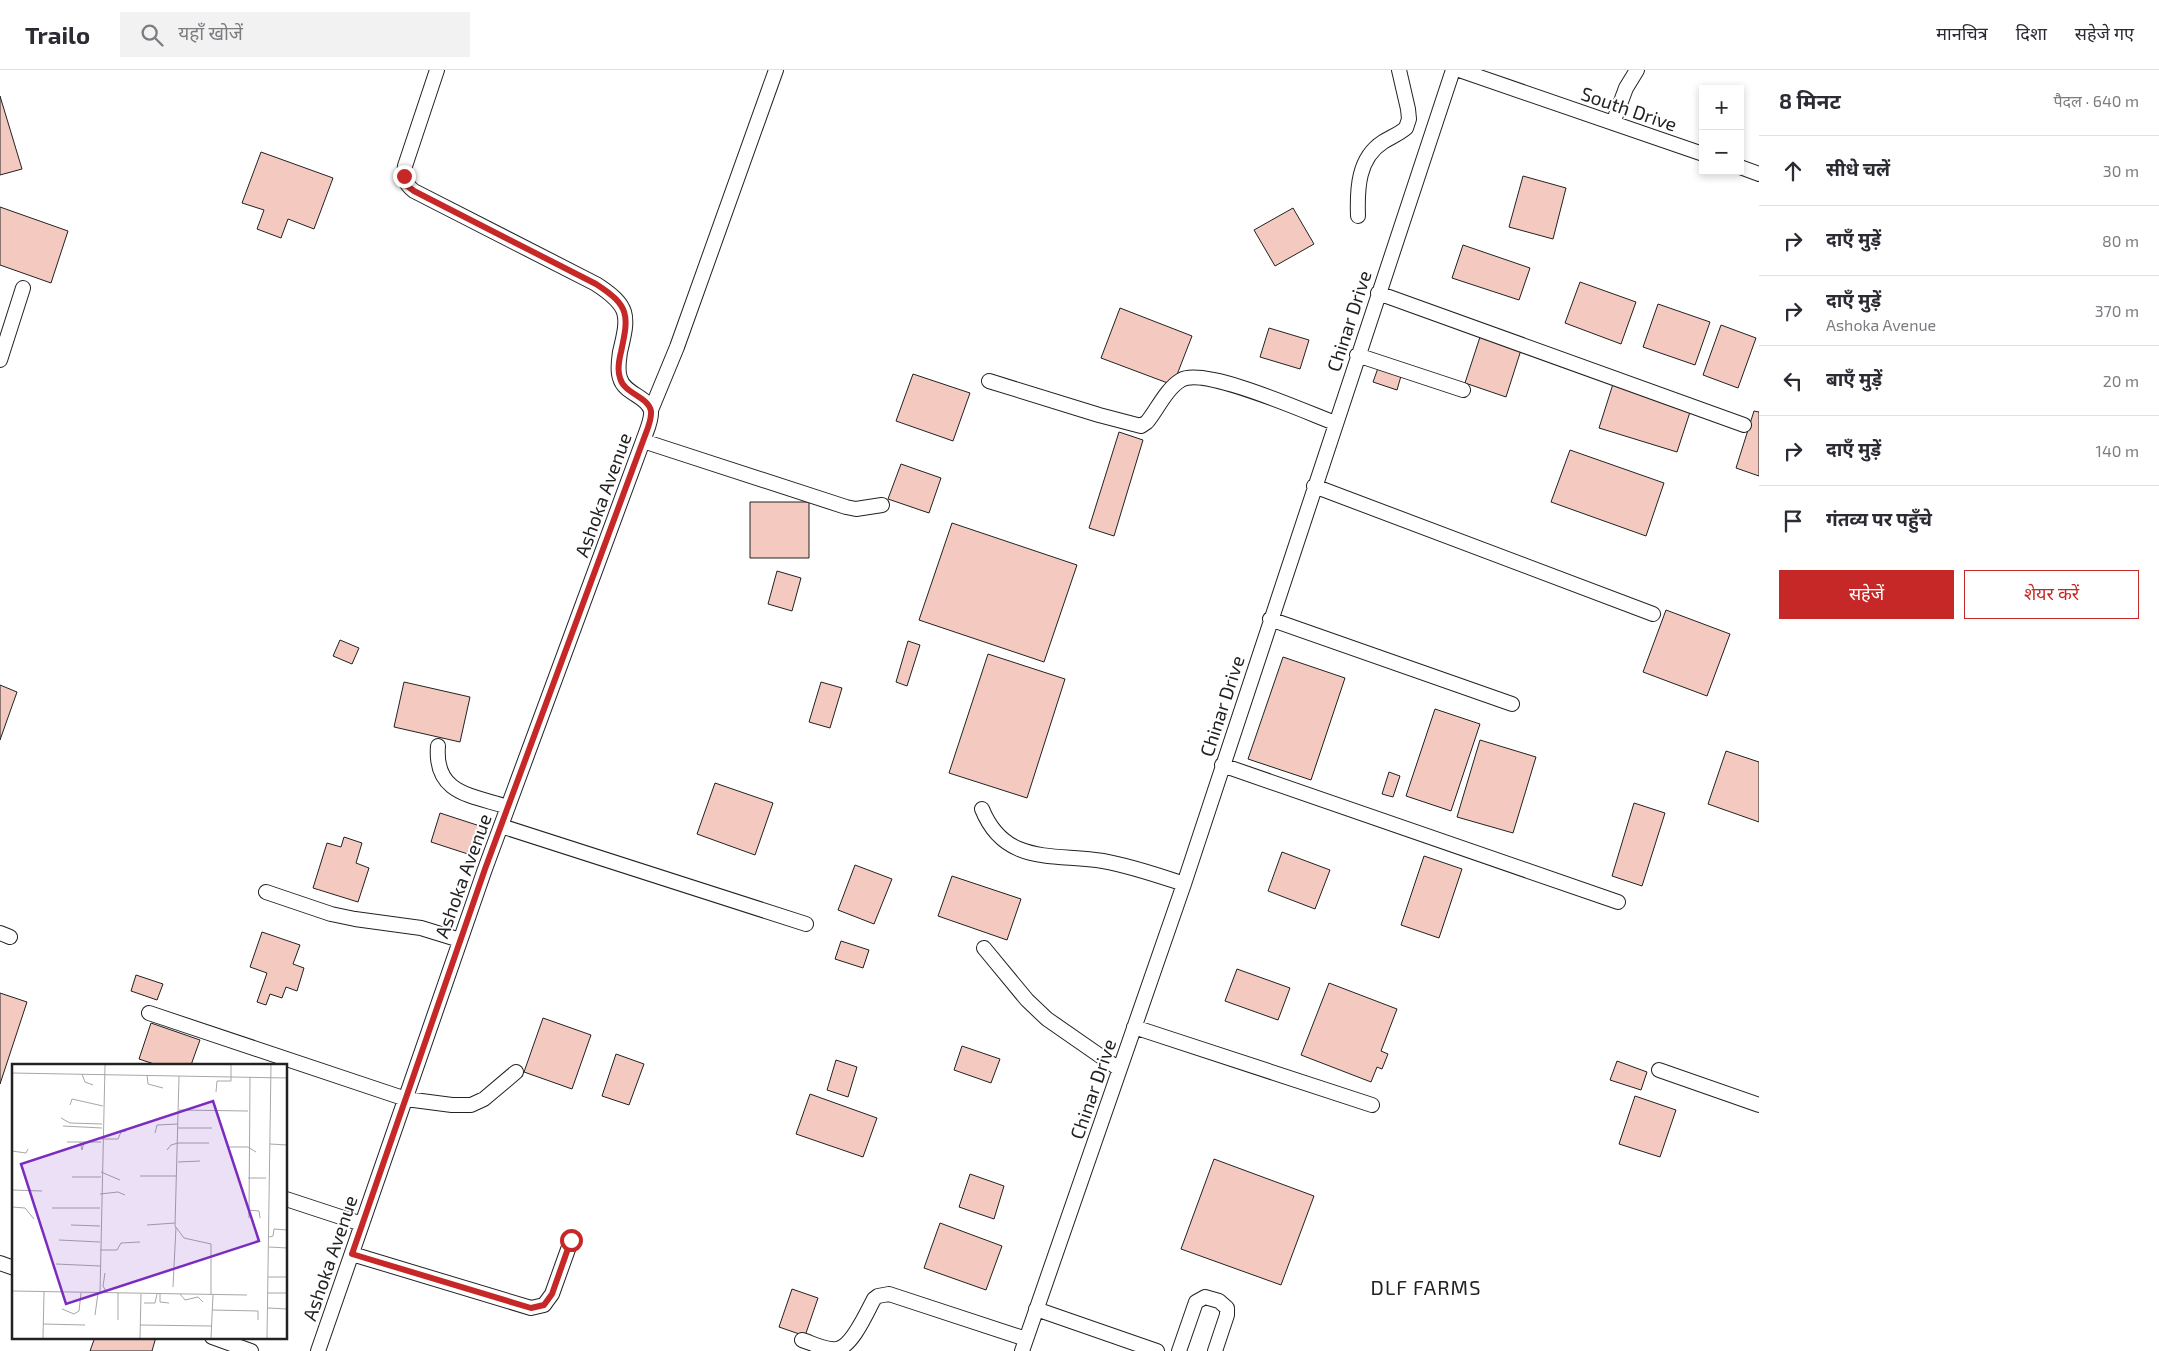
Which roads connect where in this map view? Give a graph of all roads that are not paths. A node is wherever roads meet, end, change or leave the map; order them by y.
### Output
1 (437, 70) edge
2 (776, 70) edge
3 (1399, 70) edge
4 (1453, 70) edge
5 (1637, 70) edge
6 (1465, 71) edge
7 (1613, 123) junction
8 (1699, 153) edge
9 (1744, 168) edge
10 (1759, 174) edge
11 (1358, 216) dead end
12 (23, 288) dead end
13 (1378, 293) junction
14 (1, 354) edge
15 (1357, 356) junction
16 (989, 382) dead end
17 (1462, 390) dead end
18 (651, 413) junction
19 (1335, 424) junction
20 (1744, 424) dead end
21 (643, 441) junction
22 (1314, 486) junction
23 (882, 504) dead end
24 (1653, 614) dead end
25 (1270, 619) junction
26 (1512, 704) dead end
27 (438, 746) dead end
28 (1222, 766) junction
29 (508, 807) junction
30 (982, 809) dead end
31 (501, 826) junction
32 (1184, 884) junction
33 (266, 892) dead end
34 (1618, 902) dead end
35 (806, 924) dead end
36 (460, 940) junction
37 (984, 948) dead end
38 (148, 1013) dead end
39 (1134, 1027) junction
40 (1119, 1069) junction
41 (1659, 1070) dead end
42 (516, 1072) dead end
43 (406, 1099) junction
44 (1759, 1104) edge
45 (1372, 1105) dead end
46 (288, 1201) edge
47 (362, 1224) junction
48 (571, 1240) dead end
49 (352, 1254) junction
50 (0, 1263) edge
51 (12, 1267) edge
52 (1036, 1309) junction
53 (215, 1338) edge
54 (802, 1340) dead end
55 (1024, 1345) edge
56 (251, 1351) edge
57 (318, 1351) edge
58 (1157, 1351) edge
59 (1179, 1351) edge
60 (1215, 1351) edge

1 - 18 street
2 - 18 street, Ashoka Avenue
3 - 11 street
4 - 13 street, Chinar Drive
5 - 7 street
6 - 7 street, South Drive
7 - 8 street, South Drive
9 - 10 street
12 - 14 street
13 - 15 street, Chinar Drive
13 - 20 street
15 - 17 street
15 - 19 street, Chinar Drive
16 - 19 street
18 - 21 street, Ashoka Avenue
19 - 22 street, Chinar Drive
21 - 23 street
21 - 29 street, Ashoka Avenue
22 - 24 street
22 - 25 street, Chinar Drive
25 - 26 street
25 - 28 street, Chinar Drive
27 - 29 street
28 - 32 street, Chinar Drive
28 - 34 street
29 - 31 street, Ashoka Avenue
30 - 32 street
31 - 35 street
31 - 36 street, Ashoka Avenue
32 - 39 street, Chinar Drive
33 - 36 street
36 - 43 street, Ashoka Avenue
37 - 40 street
38 - 43 street
39 - 40 street, Chinar Drive
39 - 45 street
40 - 52 street, Chinar Drive
41 - 44 street
42 - 43 street
43 - 47 street, Ashoka Avenue
46 - 47 street
47 - 49 street, Ashoka Avenue
48 - 49 street
49 - 57 street, Ashoka Avenue
50 - 51 street
52 - 55 street, Chinar Drive
52 - 58 street
53 - 56 street
54 - 55 street
59 - 60 street

